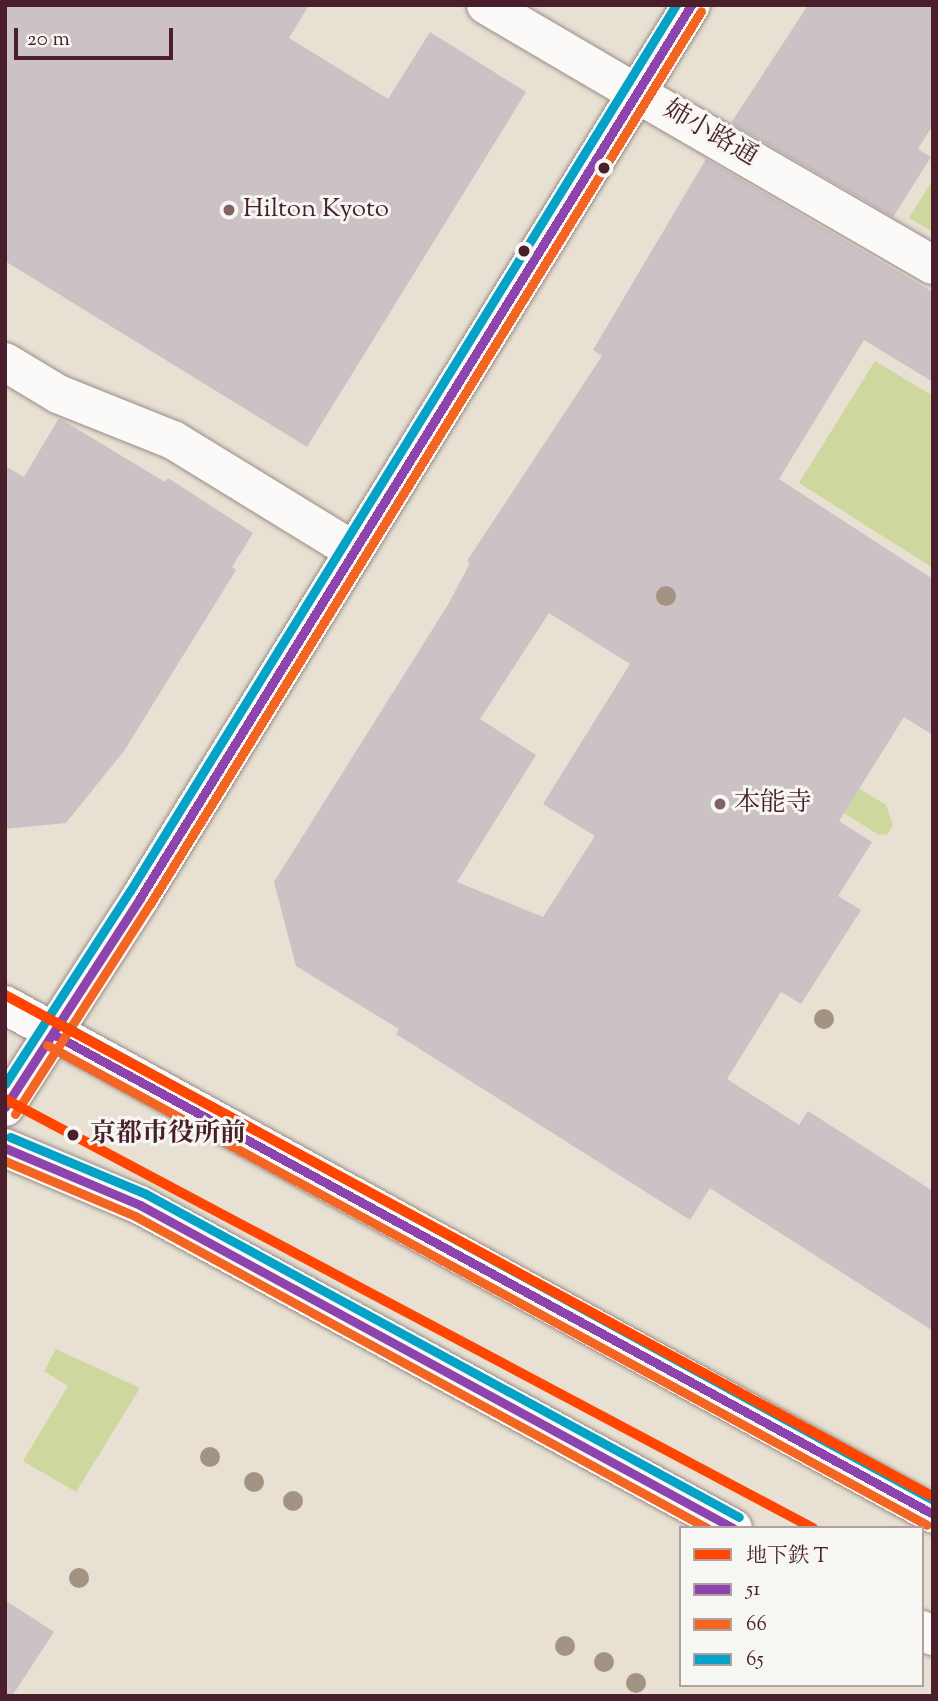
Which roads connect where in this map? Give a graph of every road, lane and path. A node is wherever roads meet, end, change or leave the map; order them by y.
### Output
1 (486, 5) edge
2 (691, 5) edge
3 (636, 93) junction
4 (933, 265) edge
5 (5, 362) edge
6 (354, 551) junction
7 (5, 1005) edge
8 (53, 1034) junction
9 (5, 1107) edge
10 (5, 1149) edge
11 (933, 1514) edge
12 (729, 1526) edge

1 - 3 main road, 姉小路通
2 - 3 main road
3 - 4 main road, 姉小路通
3 - 6 main road
5 - 6 main road
6 - 8 main road
7 - 8 main road
8 - 9 main road
8 - 11 main road
10 - 12 main road

